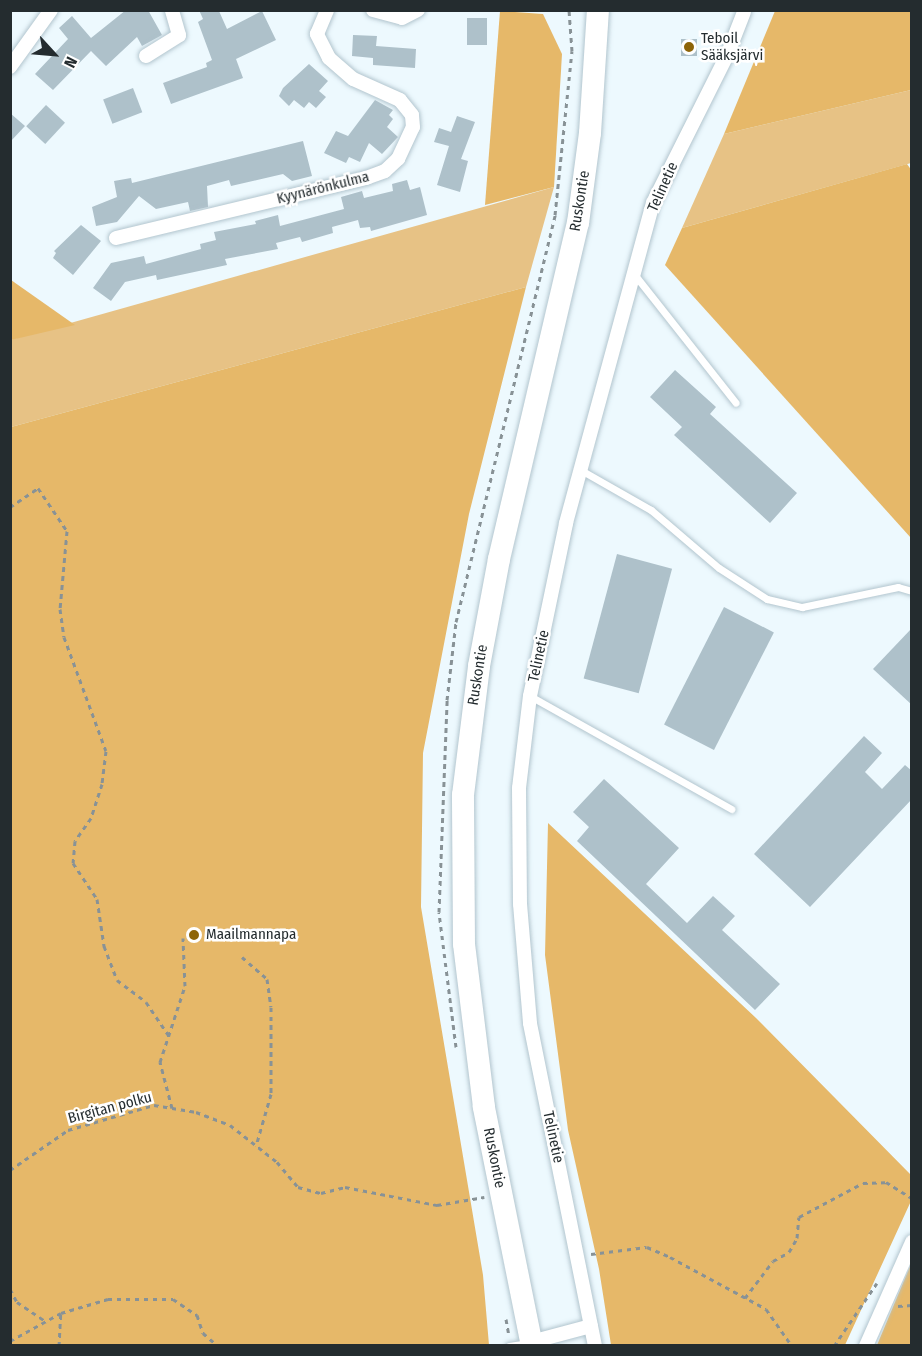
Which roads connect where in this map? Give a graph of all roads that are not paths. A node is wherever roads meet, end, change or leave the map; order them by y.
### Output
1 (51, 10) edge
2 (172, 10) edge
3 (327, 10) edge
4 (373, 10) edge
5 (418, 10) edge
6 (597, 10) edge
7 (743, 11) edge
8 (146, 56) dead end
9 (10, 67) edge
10 (116, 238) dead end
11 (634, 274) junction
12 (736, 403) dead end
13 (579, 469) junction
14 (912, 591) edge
15 (530, 696) junction
16 (731, 809) dead end
17 (912, 1242) edge
18 (591, 1326) junction
19 (532, 1344) edge
20 (509, 1346) edge
21 (595, 1346) edge
22 (866, 1346) edge

1 - 9 street
2 - 8 street
3 - 10 street, Kyynärönkulma
4 - 5 street
6 - 19 main road, Ruskontie
7 - 11 street, Telinetie
11 - 12 lane
11 - 13 street, Telinetie
13 - 14 lane
13 - 15 street, Telinetie
15 - 16 lane
15 - 18 street, Telinetie
17 - 22 street
18 - 19 street
18 - 21 street, Telinetie
19 - 20 lane

